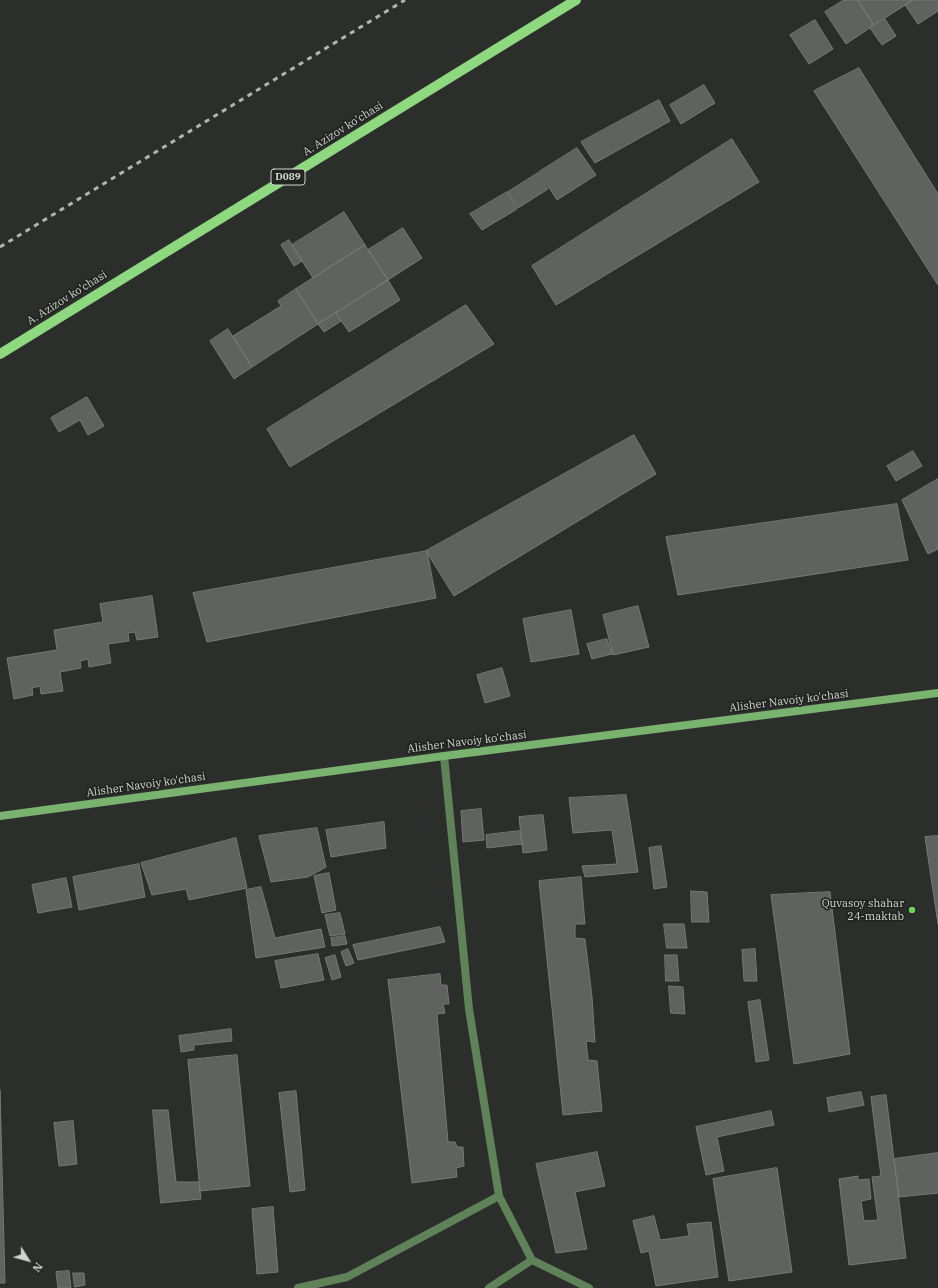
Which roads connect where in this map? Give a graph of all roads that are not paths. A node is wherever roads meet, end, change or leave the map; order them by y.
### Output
1 (576, 0) edge
2 (0, 354) edge
3 (938, 693) edge
4 (444, 756) junction
5 (0, 816) edge
6 (499, 1196) junction
7 (532, 1260) junction
8 (298, 1288) edge
9 (489, 1288) edge
10 (589, 1288) edge

1 - 2 main road, A. Azizov ko'chasi / D089
3 - 4 street, Alisher Navoiy ko'chasi
4 - 5 street, Alisher Navoiy ko'chasi
4 - 6 street
6 - 7 street
6 - 8 street
7 - 9 street
7 - 10 street

